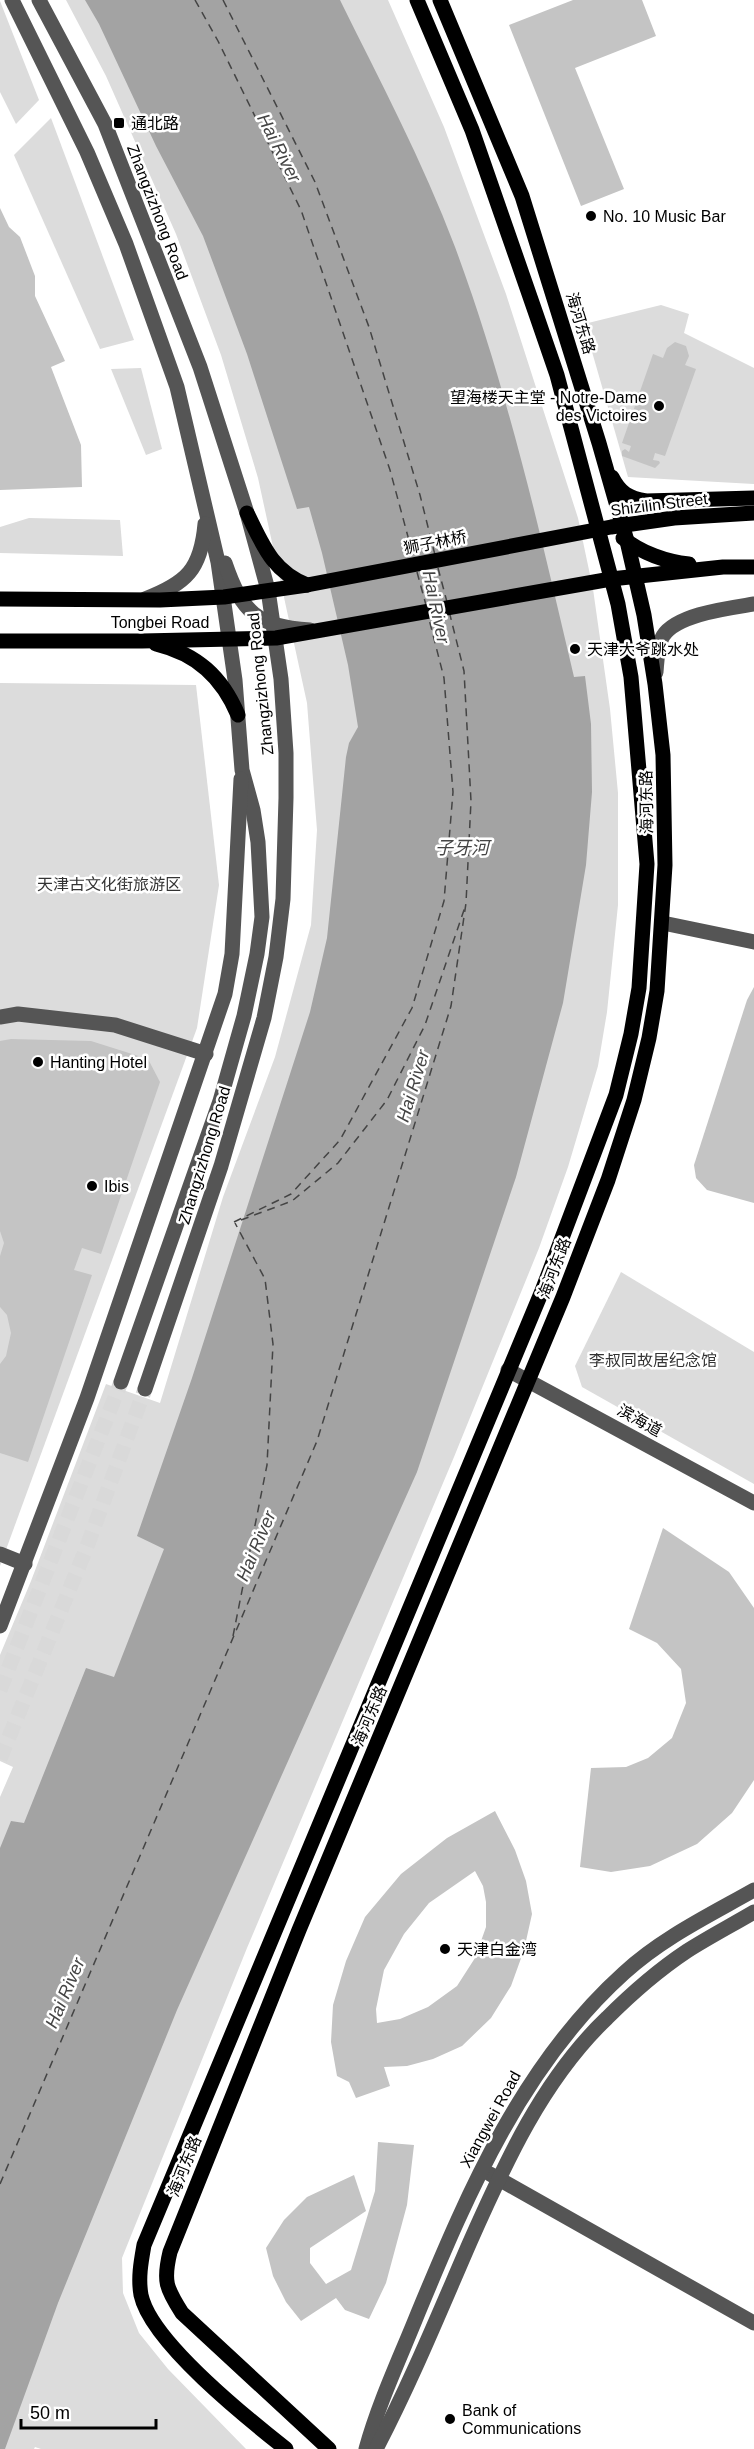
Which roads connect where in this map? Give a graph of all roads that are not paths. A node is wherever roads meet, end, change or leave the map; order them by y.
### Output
1 (12, 0) edge
2 (39, 0) edge
3 (417, 0) edge
4 (438, 0) edge
5 (432, 36) junction
6 (604, 464) junction
7 (754, 498) edge
8 (206, 512) junction
9 (247, 513) junction
10 (754, 513) edge
11 (615, 531) junction
12 (569, 535) joint
13 (723, 567) junction
14 (754, 567) edge
15 (635, 576) junction
16 (611, 579) junction
17 (307, 585) junction
18 (268, 590) junction
19 (231, 596) junction
20 (0, 599) edge
21 (142, 600) junction
22 (754, 604) edge
23 (275, 631) junction
24 (229, 640) junction
25 (0, 641) edge
26 (142, 641) junction
27 (655, 684) junction
28 (238, 715) junction
29 (242, 770) junction
30 (663, 923) junction
31 (754, 942) edge
32 (0, 1017) edge
33 (206, 1054) junction
34 (508, 1370) junction
35 (529, 1381) junction
36 (121, 1382) tunnel mouth
37 (146, 1389) tunnel mouth
38 (754, 1503) edge
39 (0, 1554) edge
40 (25, 1563) junction
41 (0, 1626) edge
42 (754, 1890) edge
43 (754, 1912) edge
44 (482, 2170) junction
45 (498, 2178) junction
46 (754, 2323) edge
47 (286, 2449) edge
48 (329, 2449) edge
49 (366, 2449) edge
50 (376, 2449) edge

1 - 8 street
2 - 9 street, Zhangzizhong Road
3 - 5 main road, 海河东路
4 - 5 main road
4 - 6 main road, 海河东路
5 - 11 main road, 海河东路
6 - 7 main road
6 - 11 main road, 海河东路
8 - 19 street
8 - 21 street
9 - 17 main road
9 - 18 street, Zhangzizhong Road
10 - 11 main road, Shizilin Street
11 - 12 main road, Shizilin Street
11 - 13 main road
11 - 15 main road, 海河东路
11 - 16 main road, 海河东路
12 - 17 main road, 狮子林桥
13 - 14 main road
13 - 15 main road
15 - 16 main road
15 - 27 main road, 海河东路
16 - 23 main road, Tongbei Road
16 - 34 main road, 海河东路
17 - 18 main road, Tongbei Road
18 - 19 main road, Tongbei Road
18 - 23 street, Zhangzizhong Road
19 - 21 main road, Tongbei Road
19 - 23 street
19 - 24 street, Zhangzizhong Road
20 - 21 main road, Tongbei Road
22 - 27 street
23 - 24 main road, Tongbei Road
23 - 37 street, Zhangzizhong Road
24 - 26 main road, Tongbei Road
24 - 28 street, Zhangzizhong Road
25 - 26 main road, Tongbei Road
26 - 28 main road
27 - 30 main road, 海河东路
28 - 29 street, Zhangzizhong Road
29 - 33 street
29 - 36 street, Zhangzizhong Road
30 - 31 street
30 - 35 main road, 海河东路
32 - 33 street
33 - 40 street
34 - 35 street, 滨海道
34 - 47 main road, 海河东路
35 - 38 street, 滨海道
35 - 48 main road, 海河东路
39 - 40 street
40 - 41 street
42 - 44 street, Xiangwei Road
43 - 45 street
44 - 45 street
44 - 49 street, Xiangwei Road
45 - 46 street
45 - 50 street

